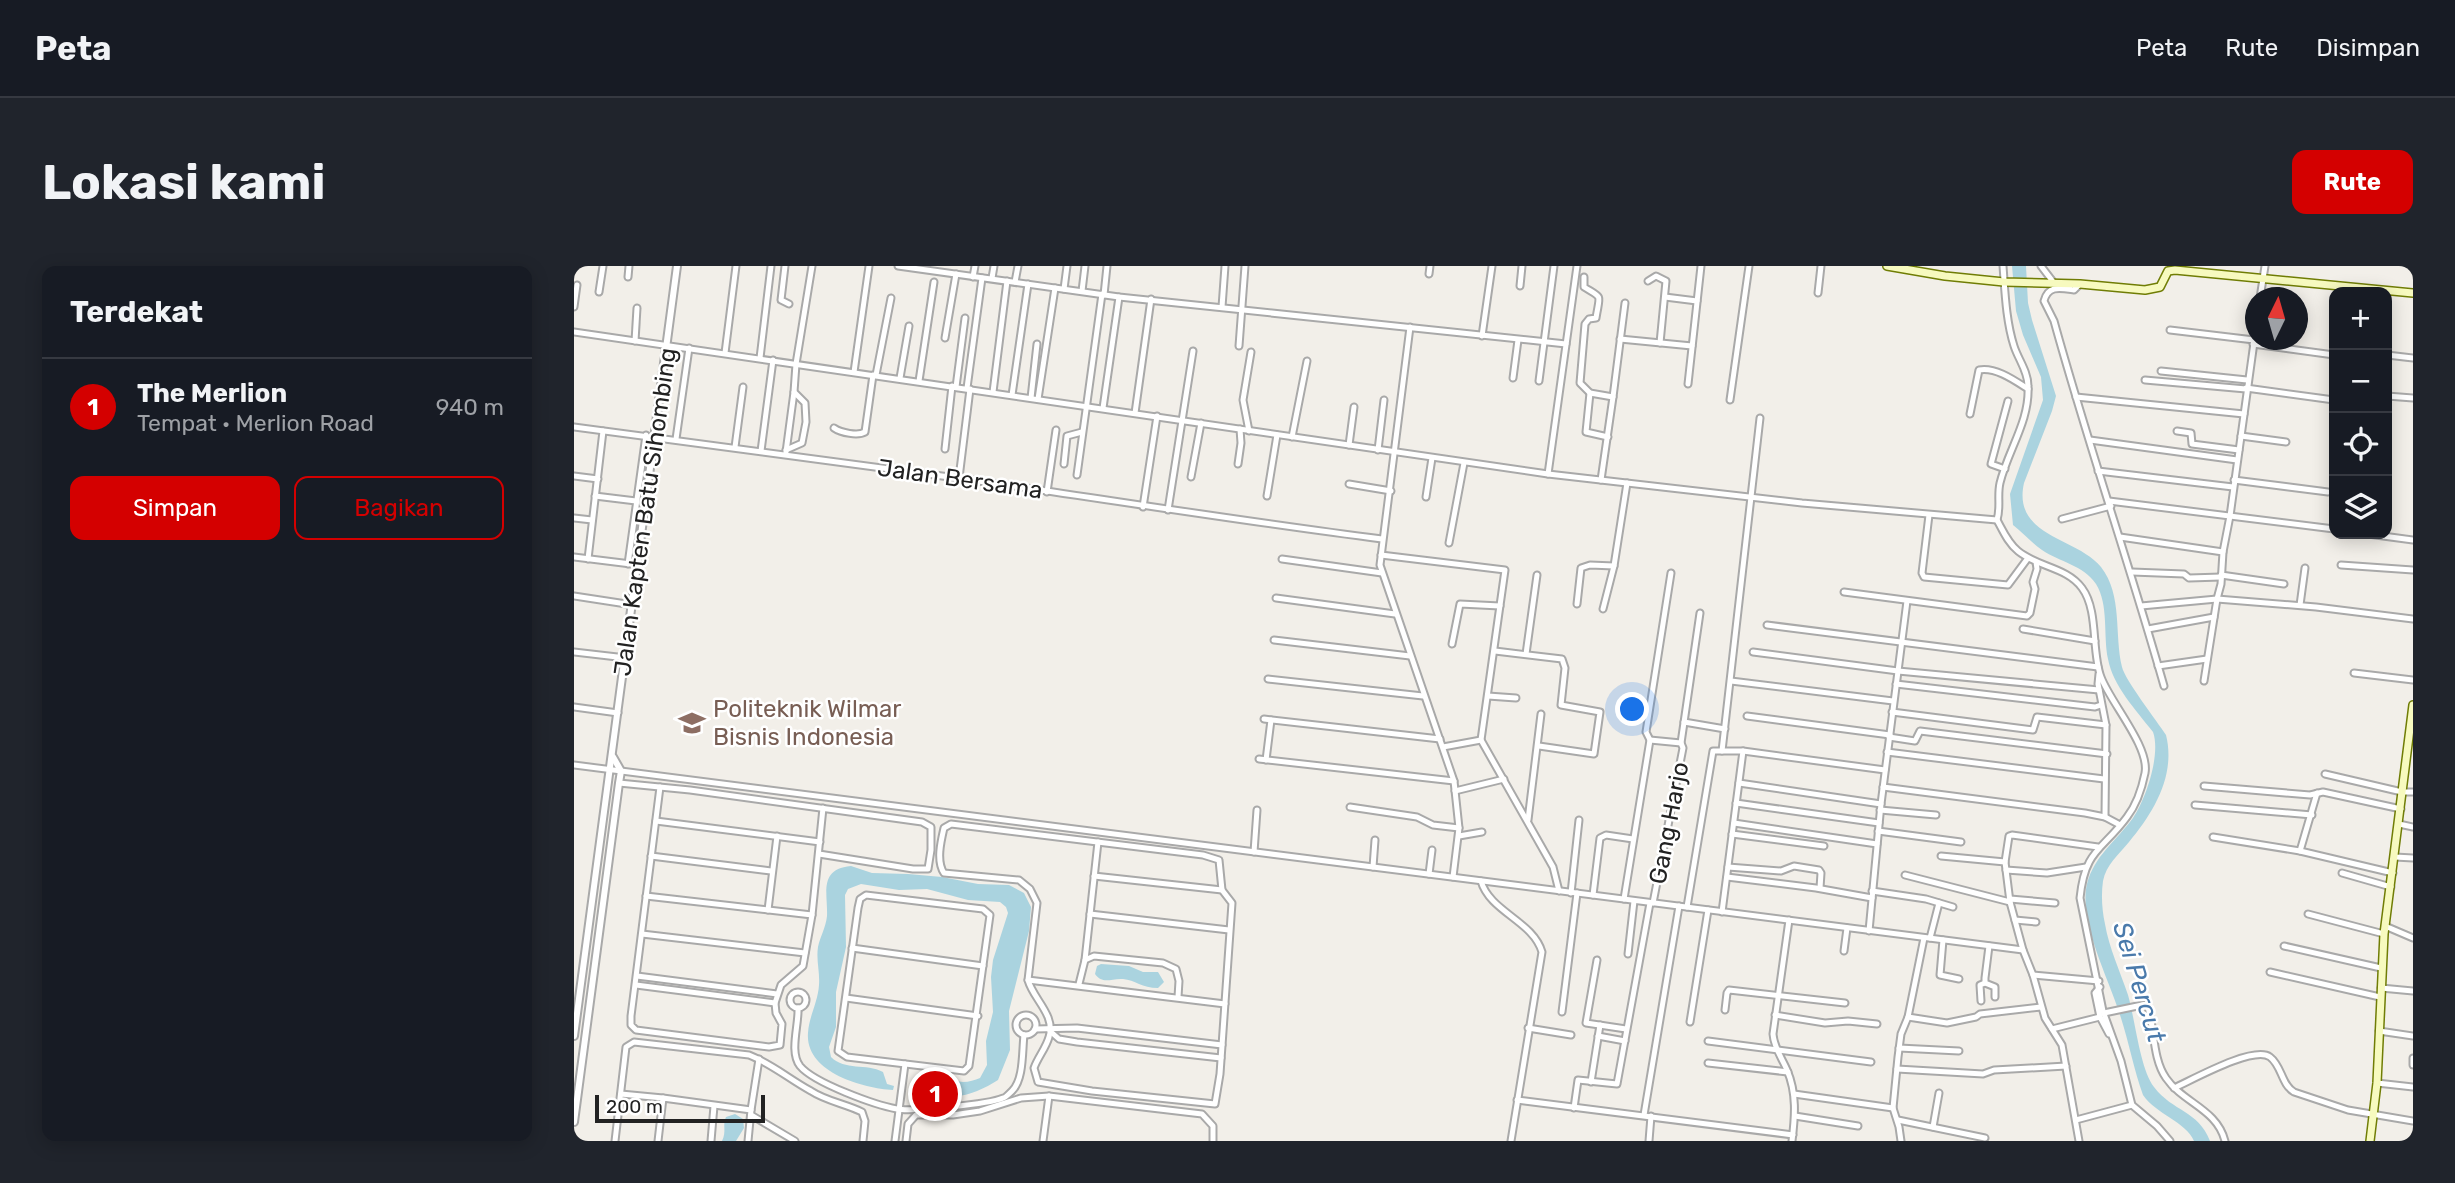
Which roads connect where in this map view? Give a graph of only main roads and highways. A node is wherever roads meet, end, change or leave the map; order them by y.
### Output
1 (1889, 266) edge
2 (1907, 267) edge
3 (1928, 269) edge
4 (2168, 269) edge
5 (2413, 293) edge
6 (2413, 705) edge
7 (2370, 1141) edge

1 - 2 main road
2 - 3 main road
3 - 4 main road
4 - 5 main road
6 - 7 main road

